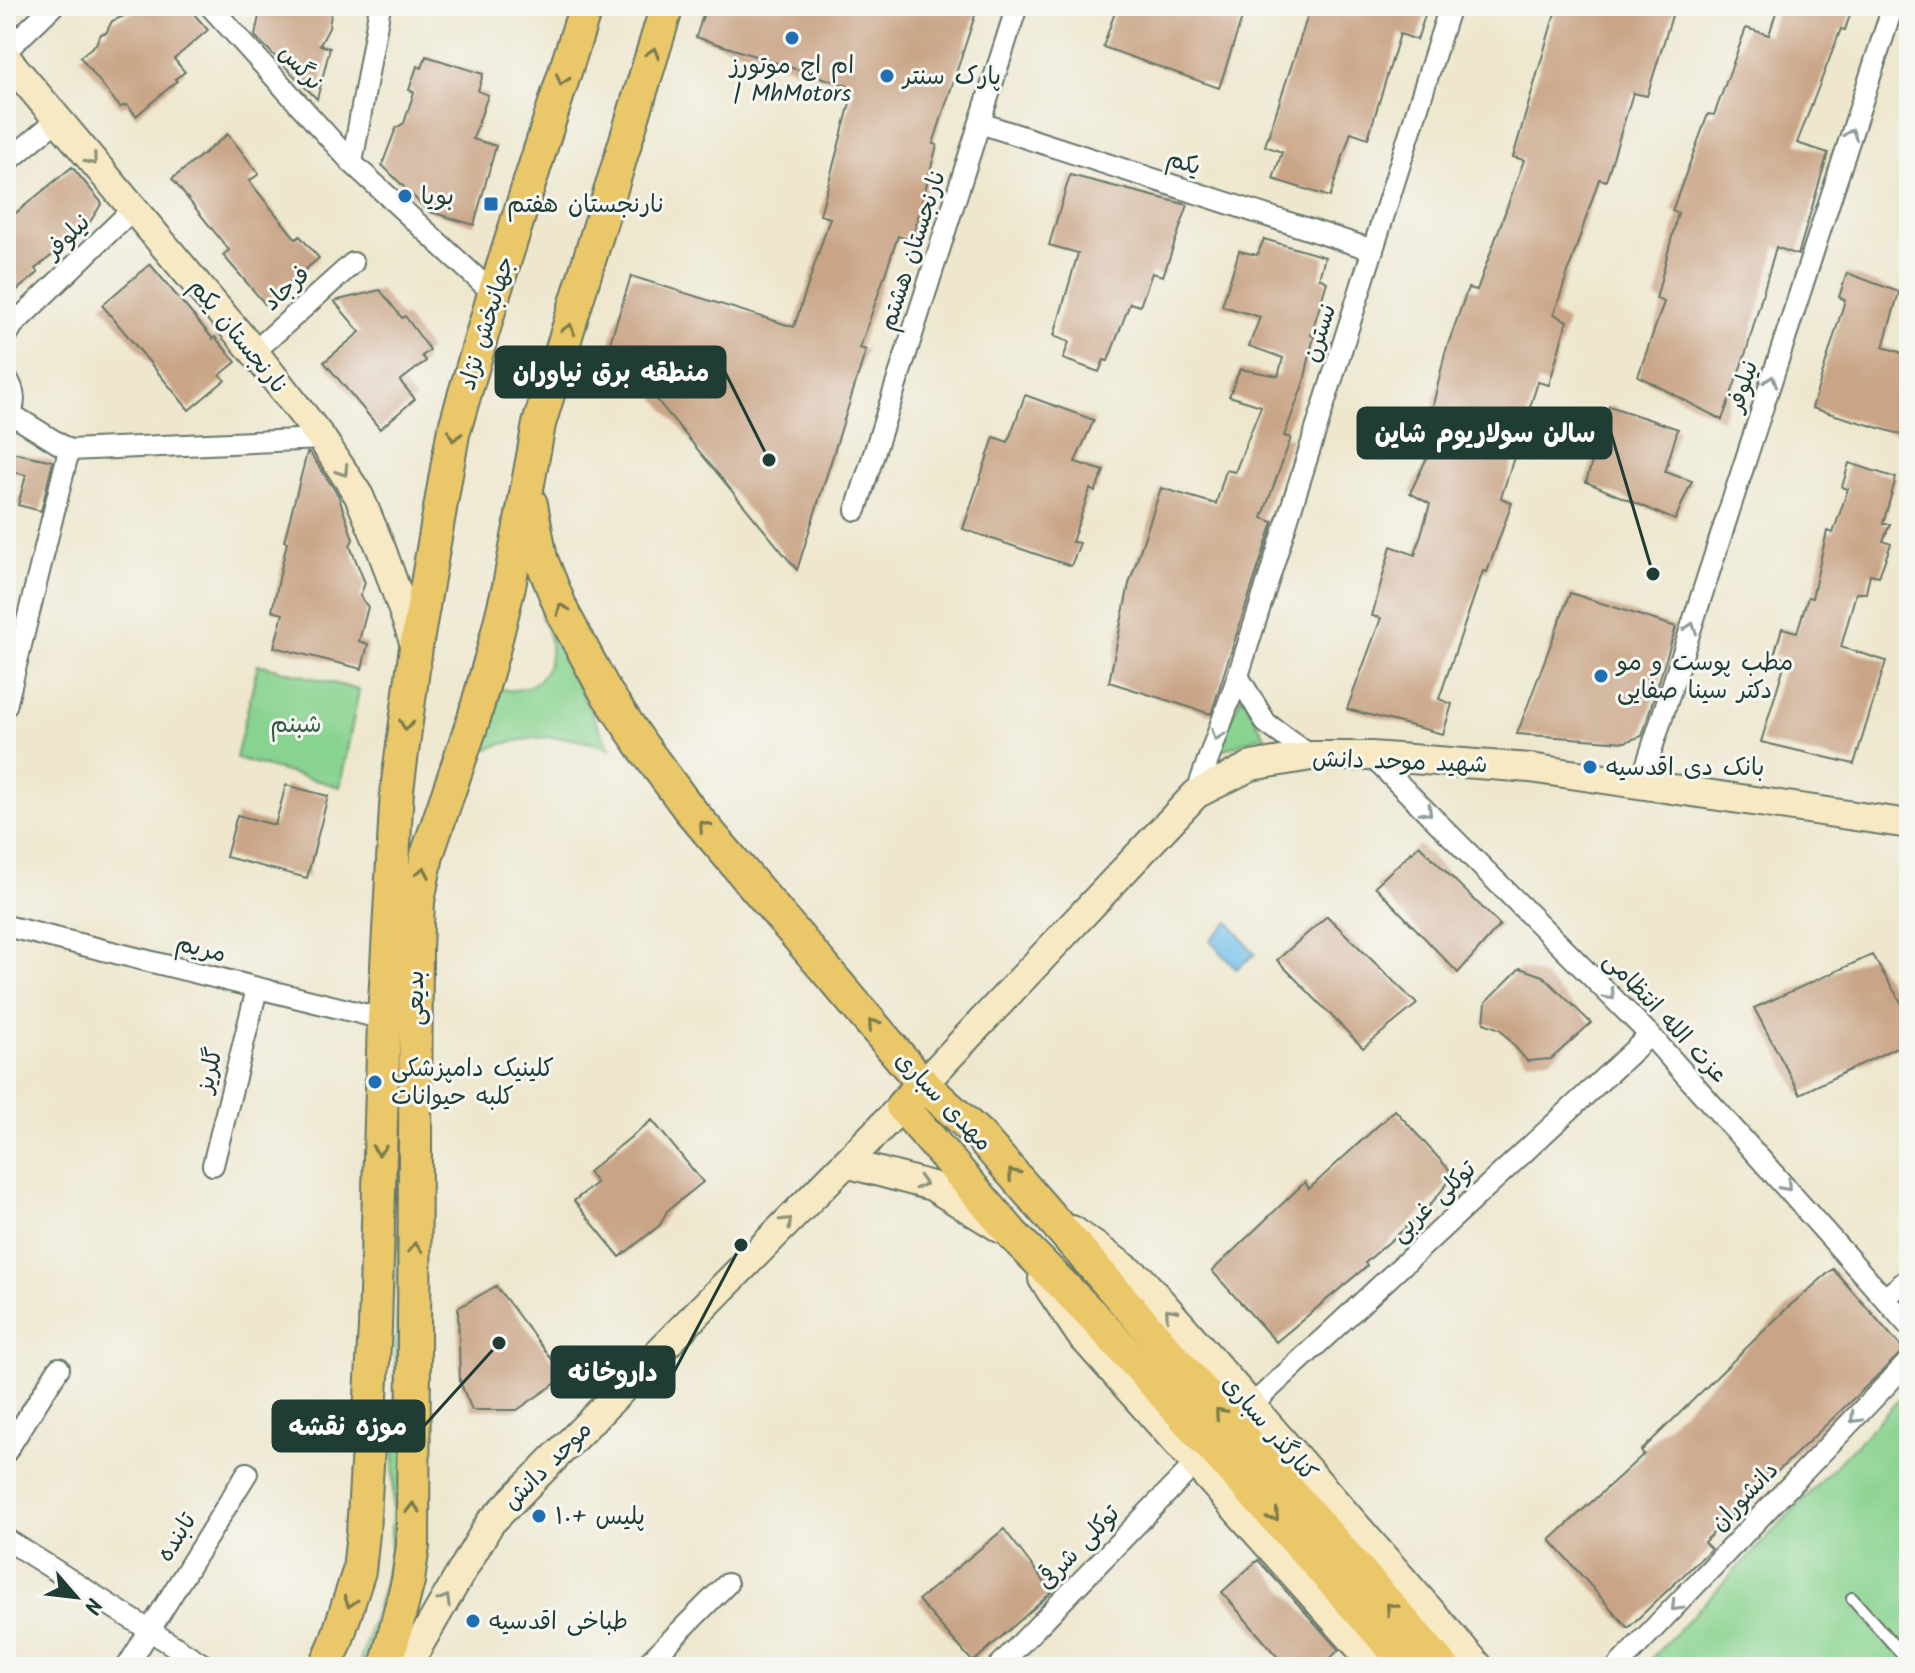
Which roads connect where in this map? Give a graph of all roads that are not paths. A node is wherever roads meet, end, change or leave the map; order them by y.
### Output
1 (53, 6) edge
2 (380, 6) edge
3 (586, 6) edge
4 (667, 6) edge
5 (1017, 6) edge
6 (1450, 6) edge
7 (1893, 6) edge
8 (216, 8) edge
9 (6, 51) edge
10 (6, 58) edge
11 (58, 119) junction
12 (980, 123) junction
13 (6, 163) edge
14 (352, 163) junction
15 (133, 209) junction
16 (1373, 250) junction
17 (353, 263) dead end
18 (494, 294) junction
19 (6, 337) edge
20 (254, 352) junction
21 (6, 377) edge
22 (8, 418) edge
23 (322, 439) junction
24 (69, 450) junction
25 (527, 485) junction
26 (856, 510) dead end
27 (416, 647) junction
28 (1238, 676) junction
29 (6, 706) edge
30 (1311, 756) junction
31 (1371, 756) junction
32 (1641, 782) junction
33 (1196, 794) junction
34 (1909, 824) edge
35 (6, 926) edge
36 (257, 989) junction
37 (384, 1019) junction
38 (1650, 1035) junction
39 (912, 1095) junction
40 (846, 1163) junction
41 (213, 1165) dead end
42 (1042, 1210) junction
43 (1014, 1236) junction
44 (1909, 1278) edge
45 (1885, 1298) junction
46 (1909, 1326) edge
47 (1909, 1361) edge
48 (59, 1368) dead end
49 (1251, 1406) junction
50 (6, 1452) edge
51 (1196, 1463) junction
52 (247, 1473) dead end
53 (6, 1539) edge
54 (727, 1584) dead end
55 (1852, 1598) dead end
56 (149, 1630) junction
57 (1909, 1662) edge
58 (127, 1667) edge
59 (207, 1667) edge
60 (325, 1667) edge
61 (386, 1667) edge
62 (406, 1667) edge
63 (644, 1667) edge
64 (998, 1667) edge
65 (1377, 1667) edge
66 (1410, 1667) edge
67 (1443, 1667) edge
68 (1479, 1667) edge
69 (1617, 1667) edge

1 - 9 street
2 - 14 street
3 -> 18 main road, جهانبخش نژاد
25 -> 4 main road
5 - 12 street, نارنجستان هشتم
6 - 16 street, نسترن
32 -> 7 street, نیلوفر
8 - 14 street, نرگس
10 - 11 main road, نارنجستان یکم
11 - 13 street
11 -> 15 main road, نارنجستان یکم
12 - 16 street, یکم
12 - 26 street, نارنجستان هشتم
14 - 18 street, نرگس
15 - 19 street, نیلوفر
15 - 20 main road, نارنجستان یکم
16 - 28 street, نسترن
17 - 20 street, فرجاد
18 -> 27 main road, جهانبخش نژاد
20 - 23 main road, نارنجستان یکم
21 - 22 street
22 - 24 street
23 - 24 street
23 -> 27 main road, نارنجستان یکم
24 - 29 street
39 -> 25 main road, مهدی سباری
61 -> 25 main road, بدیعی
27 -> 37 main road, بدیعی
28 - 30 street
28 -> 33 street, نسترن
30 - 31 main road, شهید موحد دانش
30 - 33 main road, شهید موحد دانش
31 - 32 main road, شهید موحد دانش
31 -> 38 street, عزت الله انتظامی
32 - 34 main road, شهید موحد دانش
33 - 39 main road, شهید موحد دانش
35 - 36 street, مریم
36 - 37 street, مریم
36 - 41 street, گلریز
37 -> 60 main road, بدیعی
38 -> 45 street, عزت الله انتظامی
38 - 49 street, توکلی غربی
39 - 40 main road, موحد دانش
42 -> 39 main road, مهدی سباری
39 - 43 main road, مهدی سباری
40 -> 43 main road
62 -> 40 main road, موحد دانش
49 -> 42 main road, کنارگذر سباری
67 -> 42 main road, مهدی سباری
43 - 51 main road
43 -> 66 main road, مهدی سباری
44 - 45 street
45 - 46 street, عزت الله انتظامی
47 -> 69 street, دانشوران
48 - 50 street
49 - 68 main road, کنارگذر سباری
51 - 64 street, توکلی شرقی
51 - 65 main road
52 - 56 street, تابنده
53 - 56 street
54 - 63 street
55 - 57 lane
56 - 58 street, تابنده
56 - 59 street

